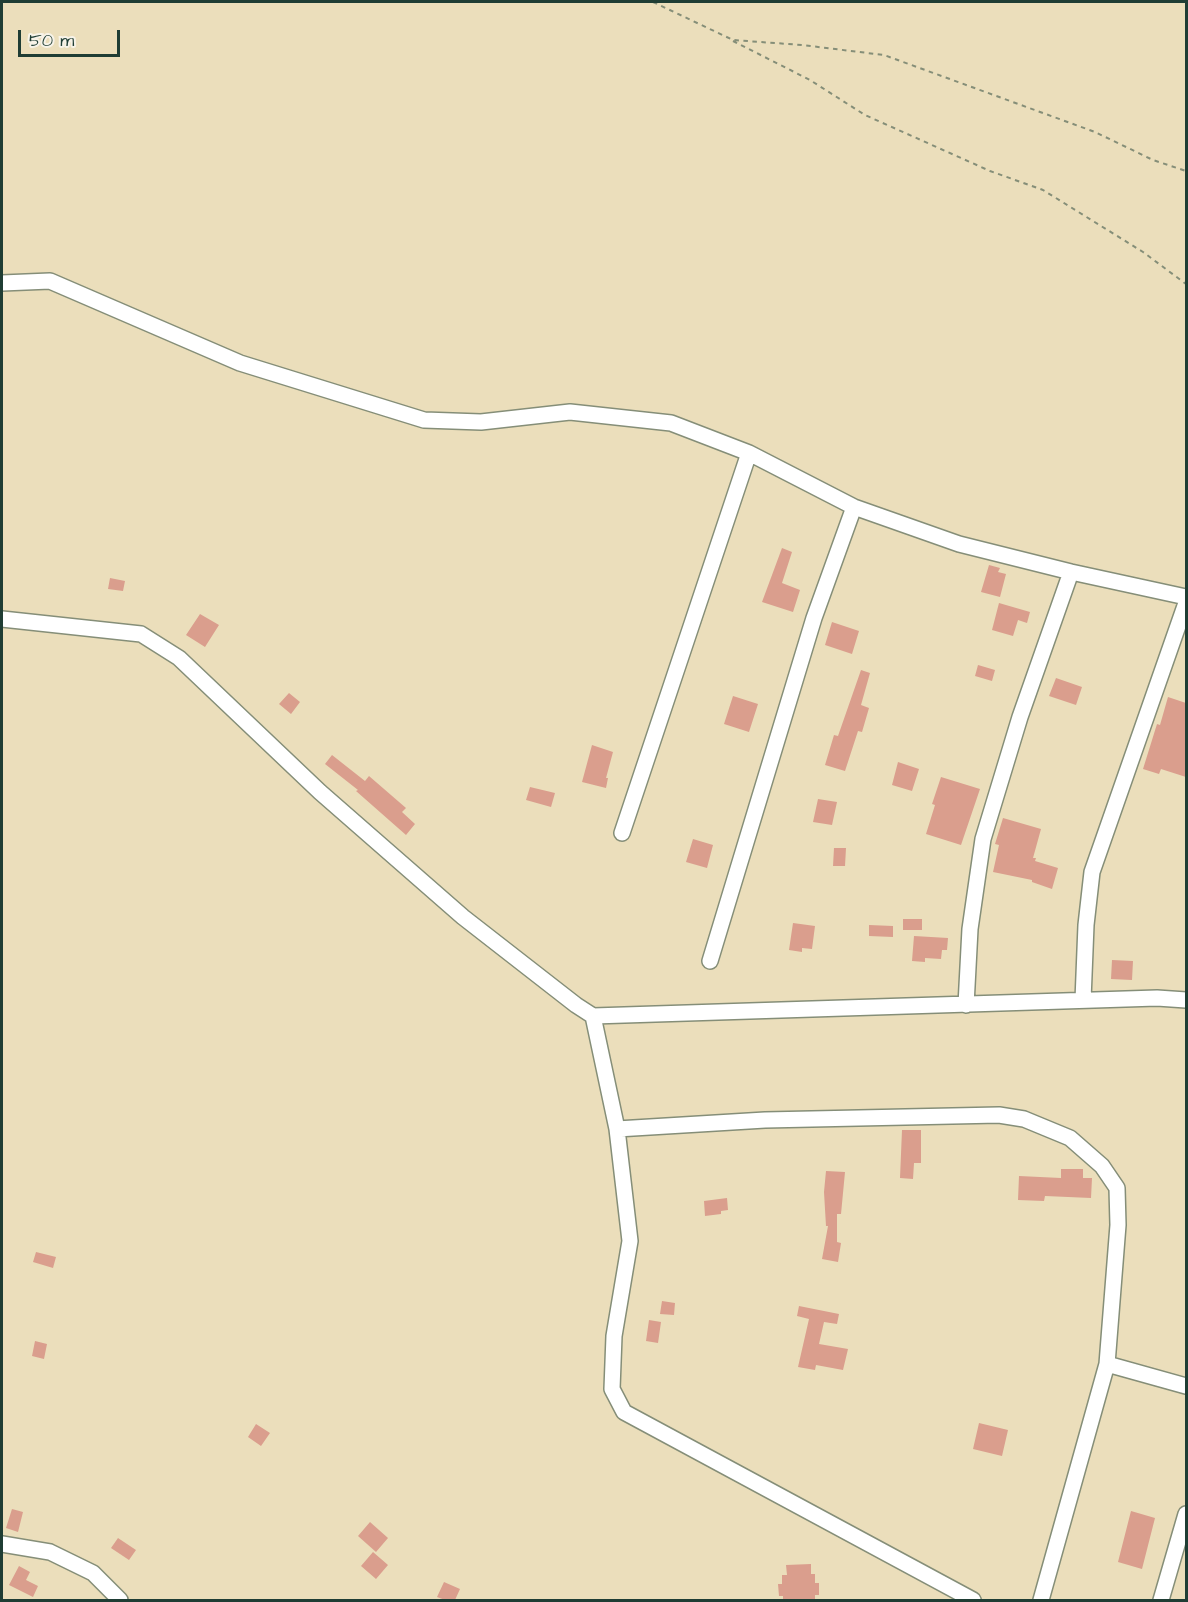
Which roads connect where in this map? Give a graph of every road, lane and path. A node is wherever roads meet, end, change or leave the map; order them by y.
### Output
1 (653, 2) edge
2 (733, 40) junction
3 (1186, 171) edge
4 (2, 283) edge
5 (1186, 284) edge
6 (749, 453) junction
7 (854, 507) junction
8 (1071, 573) junction
9 (1186, 597) edge
10 (1186, 603) edge
11 (2, 619) edge
12 (622, 833) dead end
13 (710, 961) dead end
14 (1083, 1000) junction
15 (1186, 1000) edge
16 (966, 1005) junction
17 (593, 1016) junction
18 (617, 1129) junction
19 (1107, 1364) junction
20 (1186, 1386) edge
21 (1186, 1514) edge
22 (2, 1544) edge
23 (120, 1600) edge
24 (973, 1600) edge
25 (1041, 1600) edge
26 (1161, 1600) edge

1 - 2 path
2 - 3 path
2 - 5 path
4 - 6 street
6 - 7 street
6 - 12 street
7 - 8 street
7 - 13 street
8 - 9 street
8 - 16 street
10 - 14 street
11 - 17 street
14 - 15 street
14 - 16 street
16 - 17 street
17 - 18 street
18 - 19 street
18 - 24 street
19 - 20 street
19 - 25 street
21 - 26 street
22 - 23 street

